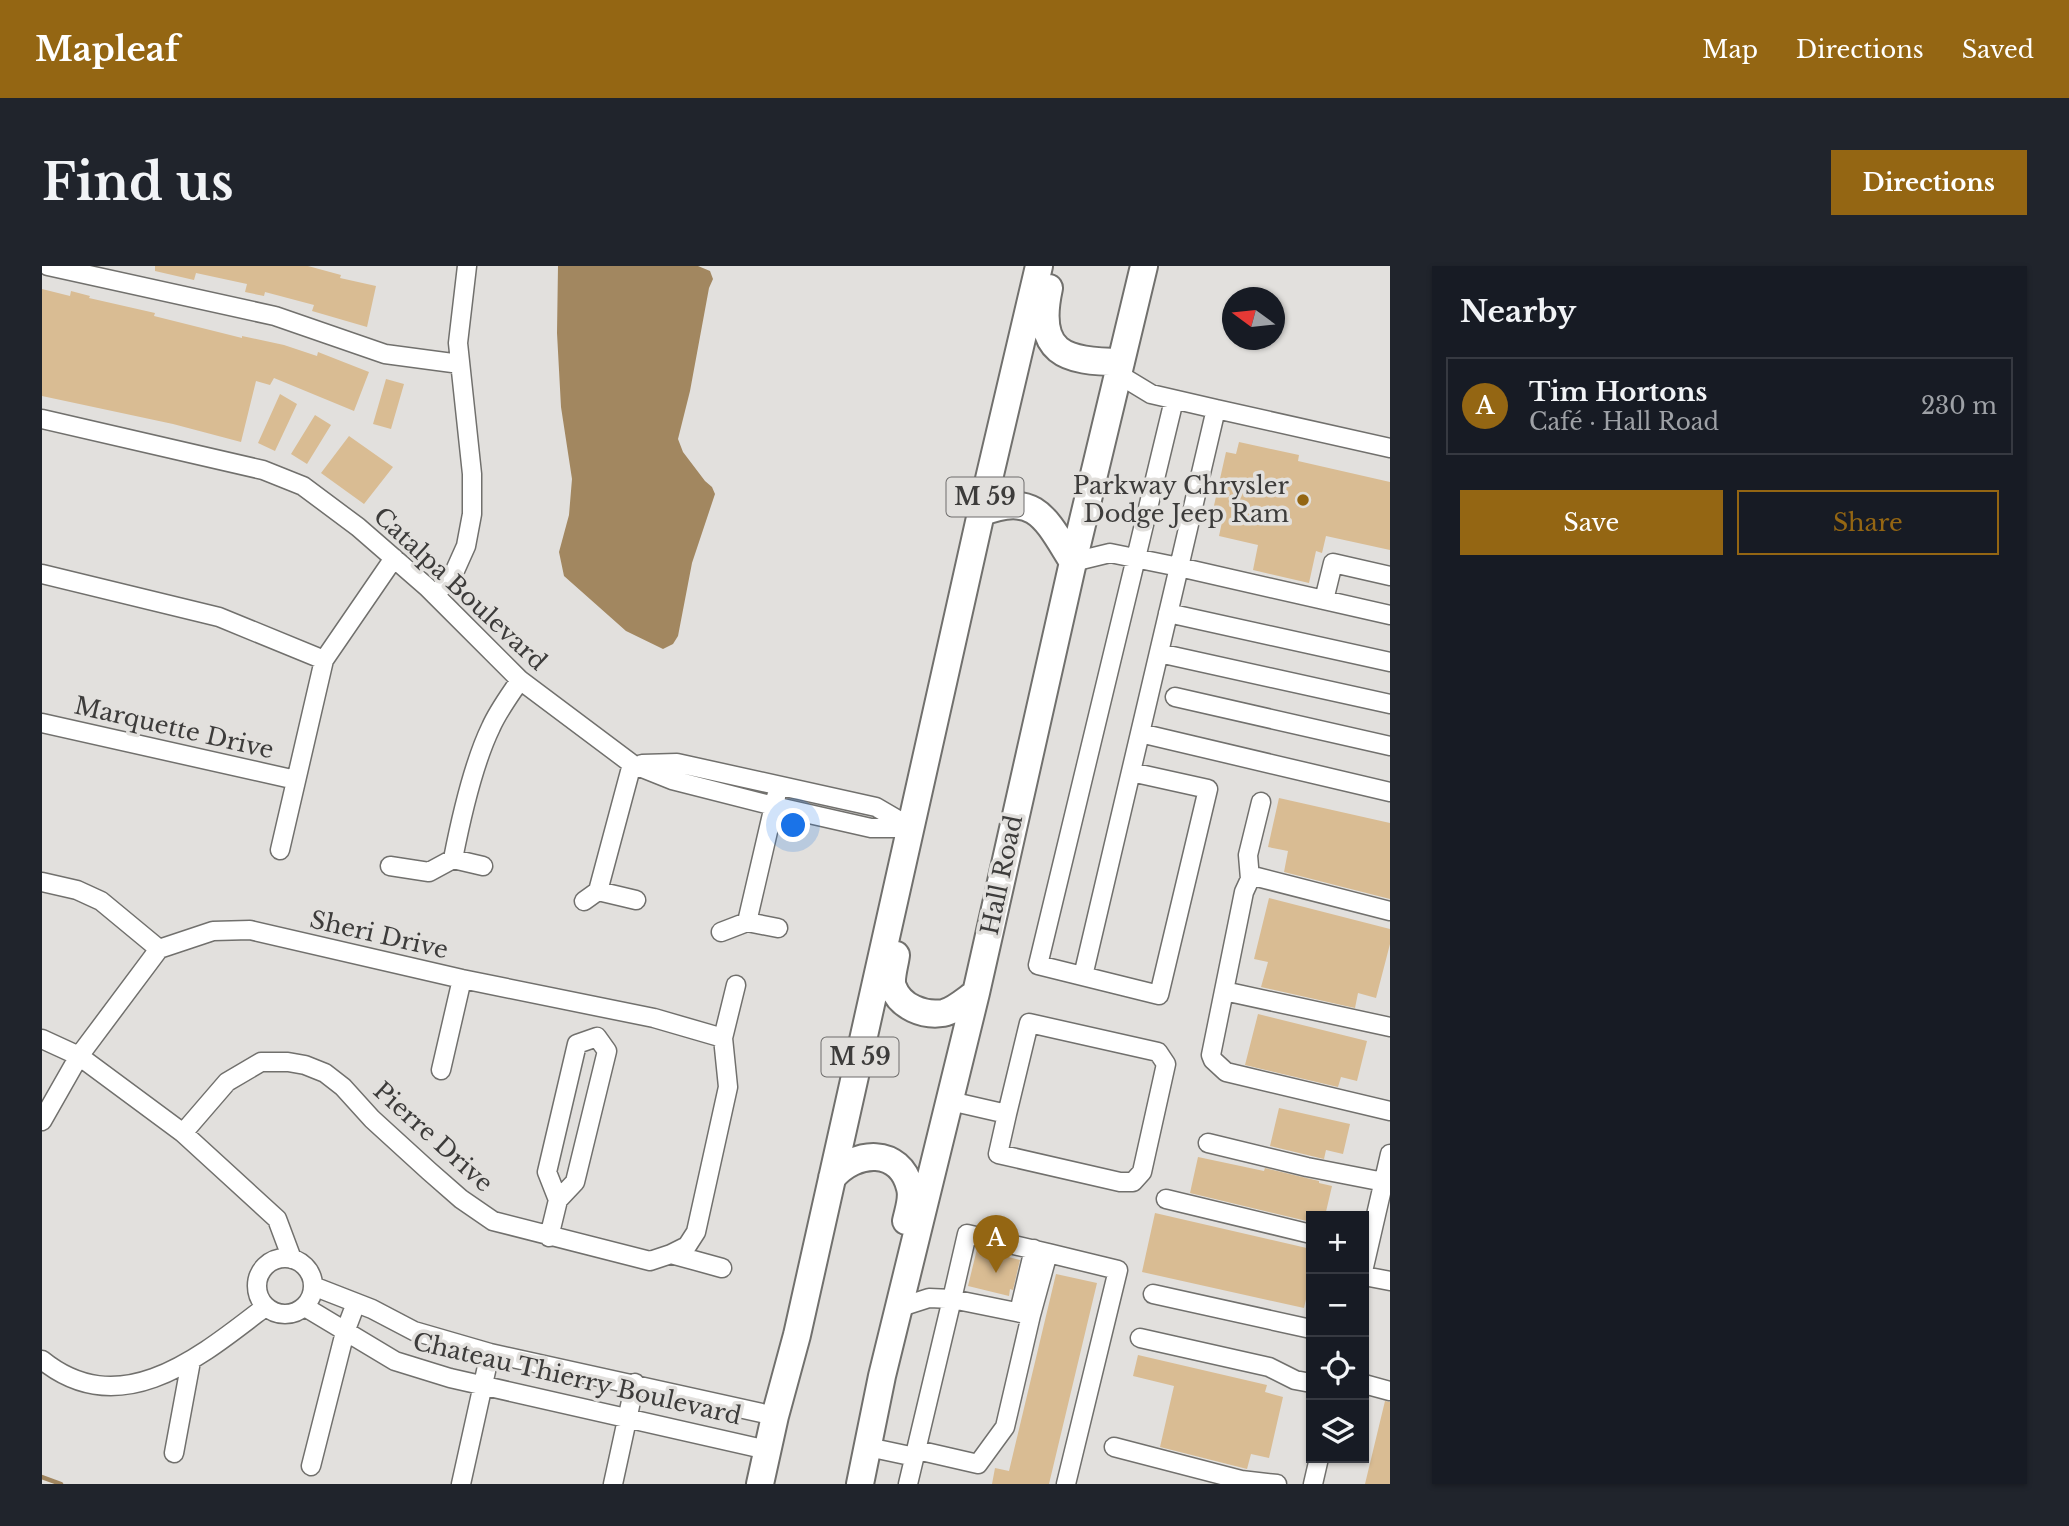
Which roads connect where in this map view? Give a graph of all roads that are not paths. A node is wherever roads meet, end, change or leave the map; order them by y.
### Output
1 (48, 266) edge
2 (467, 266) edge
3 (1039, 266) edge
4 (1055, 266) edge
5 (1144, 266) edge
6 (460, 364) junction
7 (1120, 368) junction
8 (1174, 400) junction
9 (1216, 409) junction
10 (42, 419) edge
11 (1390, 448) edge
12 (981, 513) junction
13 (394, 558) junction
14 (1136, 558) junction
15 (1073, 562) junction
16 (1179, 567) junction
17 (42, 574) edge
18 (1390, 576) edge
19 (435, 595) junction
20 (1324, 600) junction
21 (1168, 613) junction
22 (1390, 615) edge
23 (1159, 653) junction
24 (324, 660) junction
25 (1390, 662) edge
26 (520, 680) junction
27 (1175, 697) dead end
28 (1390, 704) edge
29 (42, 723) edge
30 (1140, 733) junction
31 (1390, 746) edge
32 (632, 764) junction
33 (1131, 772) junction
34 (296, 780) junction
35 (779, 787) junction
36 (1390, 792) edge
37 (1261, 802) dead end
38 (774, 806) junction
39 (912, 828) junction
40 (280, 850) dead end
41 (453, 859) junction
42 (390, 866) dead end
43 (483, 866) dead end
44 (1250, 880) junction
45 (42, 883) edge
46 (636, 900) dead end
47 (1390, 911) edge
48 (747, 922) junction
49 (778, 928) dead end
50 (721, 932) dead end
51 (159, 948) junction
52 (1083, 976) junction
53 (462, 979) junction
54 (736, 985) dead end
55 (1224, 991) junction
56 (976, 993) junction
57 (1390, 1027) edge
58 (723, 1038) junction
59 (42, 1039) edge
60 (79, 1056) junction
61 (441, 1070) dead end
62 (950, 1101) junction
63 (1390, 1111) edge
64 (1007, 1114) junction
65 (42, 1121) edge
66 (183, 1133) junction
67 (1208, 1143) dead end
68 (1390, 1154) edge
69 (832, 1178) junction
70 (1384, 1182) junction
71 (1166, 1199) dead end
72 (558, 1200) junction
73 (1383, 1216) edge
74 (1306, 1233) edge
75 (549, 1237) junction
76 (1369, 1242) edge
77 (1041, 1251) junction
78 (671, 1254) junction
79 (292, 1258) junction
80 (722, 1268) dead end
81 (1369, 1277) edge
82 (1390, 1282) edge
83 (313, 1286) junction
84 (1153, 1294) dead end
85 (952, 1299) junction
86 (356, 1303) junction
87 (265, 1307) junction
88 (305, 1307) junction
89 (901, 1307) junction
90 (1025, 1314) junction
91 (1306, 1328) edge
92 (345, 1332) junction
93 (1140, 1338) dead end
94 (490, 1353) junction
95 (42, 1360) edge
96 (191, 1361) junction
97 (882, 1376) junction
98 (1306, 1382) edge
99 (635, 1383) junction
100 (483, 1384) junction
101 (1369, 1385) edge
102 (1390, 1391) edge
103 (775, 1416) junction
104 (627, 1417) junction
105 (868, 1447) junction
106 (1114, 1447) dead end
107 (767, 1450) junction
108 (174, 1453) dead end
109 (916, 1453) junction
110 (1318, 1463) edge
111 (311, 1466) dead end
112 (461, 1484) edge
113 (613, 1484) edge
114 (760, 1484) edge
115 (860, 1484) edge
116 (908, 1484) edge
117 (1066, 1484) edge
118 (1277, 1484) edge
119 (1313, 1484) edge

1 - 6 street
2 - 6 street
3 - 12 highway, M 59
4 - 7 highway
5 - 7 highway, Hall Road
6 - 19 street
7 - 8 street
7 - 15 highway, Hall Road
8 - 9 street
8 - 14 street
9 - 11 street
9 - 16 street
10 - 13 street, Catalpa Boulevard
12 - 15 highway
12 - 39 highway, M 59
13 - 19 street, Catalpa Boulevard
13 - 24 street
14 - 15 street
14 - 16 street
14 - 52 street
15 - 56 highway, Hall Road
16 - 20 street
16 - 21 street
17 - 24 street
18 - 20 street
19 - 26 street, Catalpa Boulevard
20 - 22 street
21 - 23 street
21 - 25 street
23 - 28 street
23 - 30 street
24 - 34 street
26 - 32 street, Catalpa Boulevard
26 - 41 street
27 - 31 street
29 - 34 street, Marquette Drive
30 - 33 street
30 - 36 street
32 - 35 street
32 - 38 street, Catalpa Boulevard
32 - 46 street
33 - 52 street
33 - 52 street
34 - 40 street
35 - 38 street
35 - 39 street
37 - 44 street
38 - 39 street, Catalpa Boulevard
38 - 48 street
39 - 56 highway
39 - 69 highway, M 59
41 - 42 street
41 - 43 street
44 - 47 street
44 - 55 street
45 - 51 street
48 - 49 street
48 - 50 street
51 - 53 street, Sheri Drive
51 - 60 street
53 - 58 street, Sheri Drive
53 - 61 street
54 - 58 street
55 - 57 street
55 - 63 street
56 - 62 highway, Hall Road
58 - 78 street
59 - 60 street
60 - 65 street
60 - 66 street
62 - 64 street
62 - 89 highway, Hall Road
64 - 64 street
66 - 75 street, Pierre Drive
66 - 79 street
67 - 70 street
68 - 70 street
69 - 97 highway
69 - 103 highway, M 59
70 - 73 street
71 - 74 street
72 - 72 street
72 - 75 street
73 - 76 street
75 - 78 street, Pierre Drive
77 - 85 street
77 - 90 street
77 - 117 street
78 - 80 street, Pierre Drive
79 - 83 street
79 - 87 street
81 - 82 street
83 - 86 street, Chateau Thierry Boulevard
83 - 88 street
84 - 91 street
85 - 89 street
85 - 90 street
85 - 109 street
86 - 92 street
86 - 94 street, Chateau Thierry Boulevard
87 - 88 street
87 - 96 street
88 - 92 street, Chateau Thierry Boulevard
89 - 97 highway, Hall Road
90 - 109 street
92 - 100 street, Chateau Thierry Boulevard
92 - 111 street
93 - 98 street
94 - 99 street, Chateau Thierry Boulevard
94 - 100 street
95 - 96 street
96 - 108 street
97 - 105 highway, Hall Road
99 - 103 street, Chateau Thierry Boulevard
99 - 104 street
100 - 104 street, Chateau Thierry Boulevard
100 - 112 street
101 - 102 street
103 - 107 highway, M 59
104 - 107 street, Chateau Thierry Boulevard
104 - 113 street
105 - 109 street
105 - 115 highway, Hall Road
106 - 118 street
107 - 114 highway, M 59
109 - 116 street
110 - 119 street

